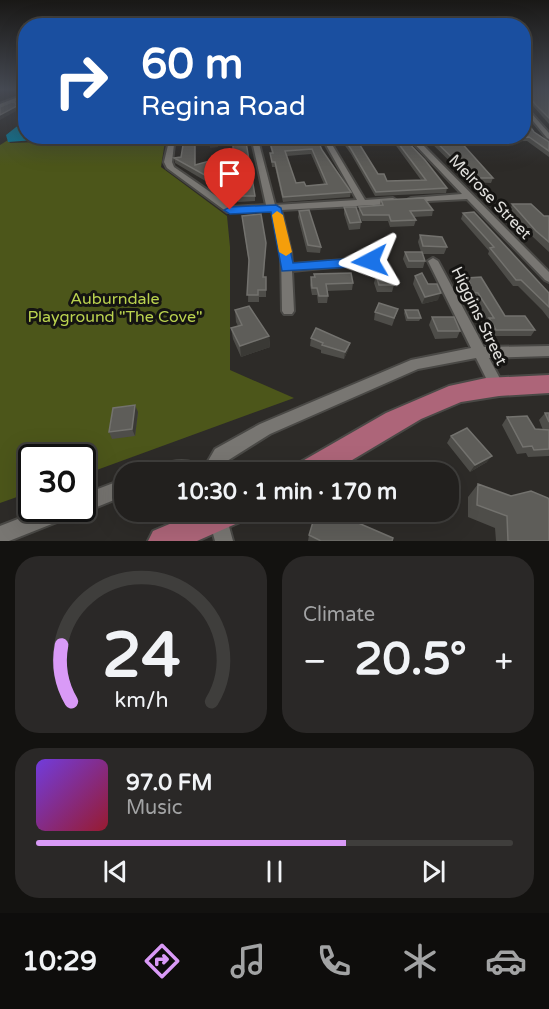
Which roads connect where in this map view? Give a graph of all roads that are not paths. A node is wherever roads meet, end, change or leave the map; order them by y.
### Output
1 (531, 115) edge
2 (549, 137) edge
3 (171, 144) edge
4 (256, 144) edge
5 (329, 144) edge
6 (418, 144) edge
7 (469, 196) junction
8 (363, 203) junction
9 (273, 208) junction
10 (370, 261) dead end
11 (433, 261) dead end
12 (287, 268) junction
13 (549, 278) edge
14 (288, 311) dead end
15 (549, 351) edge
16 (479, 353) junction
17 (549, 384) edge
18 (497, 386) junction
19 (216, 462) edge
20 (326, 462) edge
21 (114, 492) edge
22 (96, 499) edge
23 (35, 522) edge
24 (216, 522) edge
25 (0, 535) edge
26 (163, 541) edge

1 - 2 street
3 - 9 street
4 - 9 street
5 - 8 street
6 - 7 street, Melrose Street
7 - 8 street
7 - 13 street, Melrose Street
8 - 9 street
9 - 12 street
10 - 12 street
11 - 16 street, Higgins Street
12 - 14 street
15 - 16 street
16 - 18 street, Higgins Street
16 - 19 street
17 - 18 main road
18 - 20 main road
21 - 22 street
23 - 25 street
24 - 26 main road

